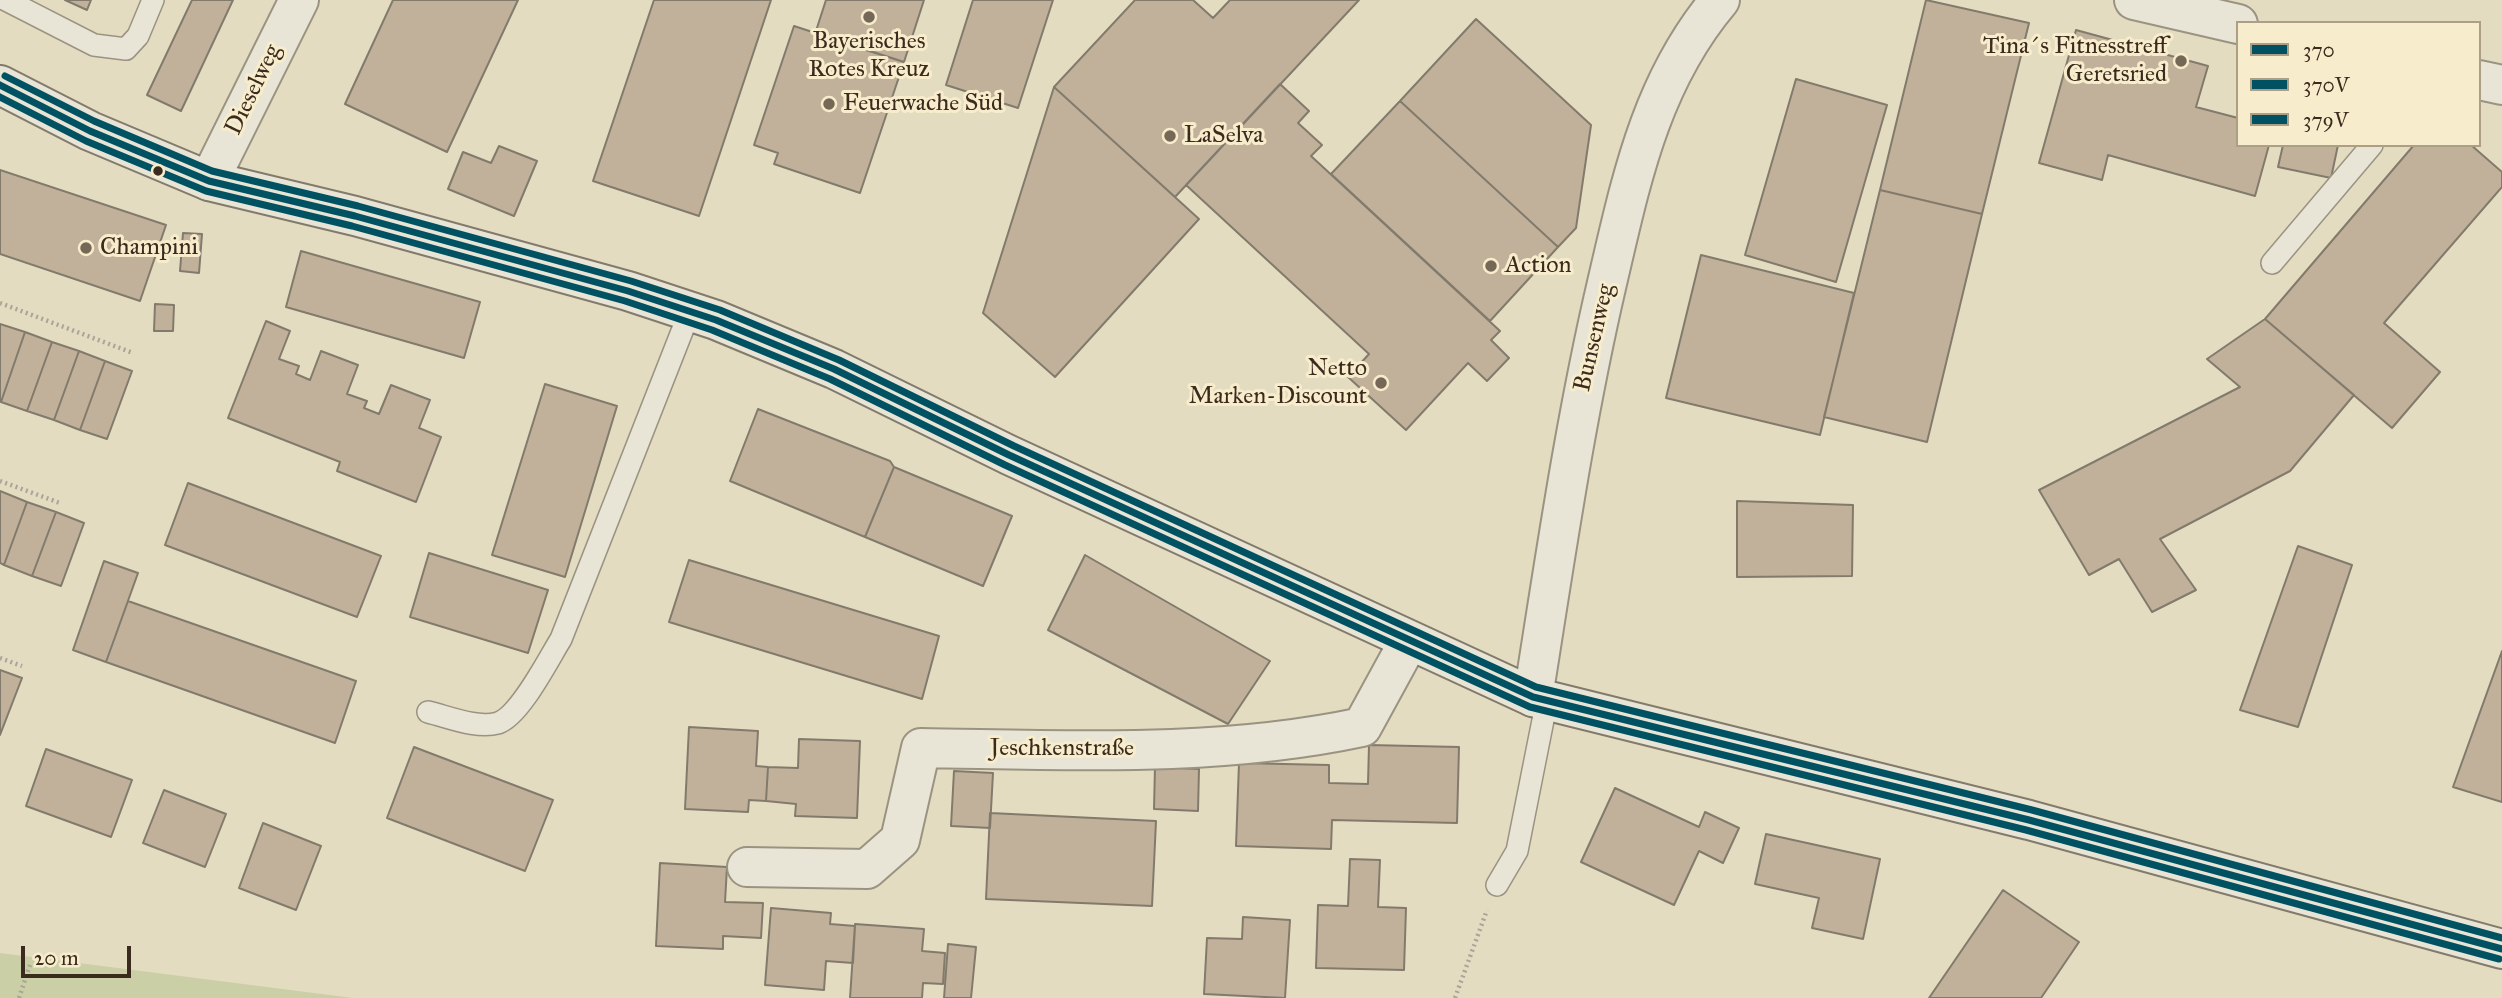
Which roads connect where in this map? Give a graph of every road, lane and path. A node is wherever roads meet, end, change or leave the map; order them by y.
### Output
1 (6, 0) edge
2 (153, 0) edge
3 (299, 0) edge
4 (1720, 0) edge
5 (2134, 0) edge
6 (2236, 24) edge
7 (2481, 80) edge
8 (2502, 85) edge
9 (3, 94) edge
10 (2370, 147) edge
11 (209, 181) junction
12 (2272, 263) dead end
13 (0, 303) edge
14 (690, 311) junction
15 (133, 353) dead end
16 (0, 481) edge
17 (60, 503) dead end
18 (1409, 641) junction
19 (0, 658) edge
20 (22, 666) dead end
21 (1540, 699) junction
22 (428, 712) dead end
23 (747, 867) dead end
24 (1497, 885) joint
25 (2502, 949) edge
26 (30, 965) dead end
27 (19, 998) edge
28 (1455, 998) edge

1 - 2 lane
3 - 11 street, Dieselweg
4 - 21 street, Bunsenweg
5 - 6 street
7 - 8 street
9 - 11 street
10 - 12 lane
11 - 14 street
13 - 15 path
14 - 18 street
14 - 22 lane
16 - 17 path
18 - 21 street
18 - 23 street, Jeschkenstraße
19 - 20 path
21 - 24 lane
21 - 25 street
24 - 28 path
26 - 27 path

